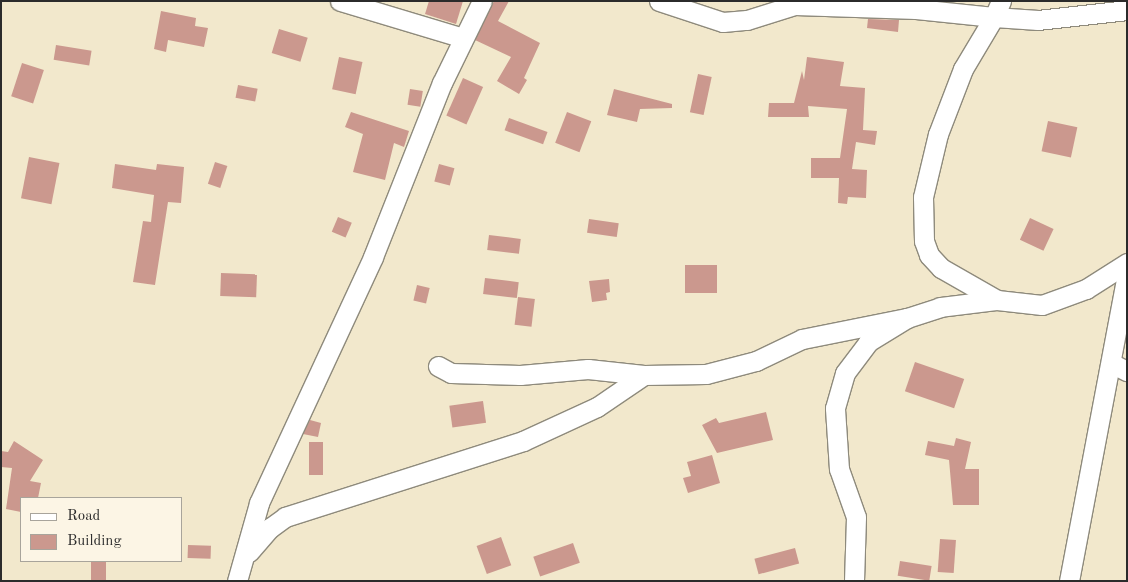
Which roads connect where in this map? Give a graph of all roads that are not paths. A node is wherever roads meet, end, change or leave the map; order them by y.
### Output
1 (340, 1) edge
2 (482, 1) edge
3 (659, 1) edge
4 (997, 9) edge
5 (1127, 10) edge
6 (463, 38) junction
7 (1127, 262) edge
8 (1127, 274) edge
9 (997, 300) junction
10 (907, 318) junction
11 (438, 366) dead end
12 (1119, 367) edge
13 (644, 375) junction
14 (247, 555) junction
15 (237, 581) edge
16 (854, 581) edge
17 (1069, 581) edge

1 - 6 street
2 - 6 street
3 - 4 street
4 - 5 street
4 - 9 street
6 - 14 street
7 - 9 street
8 - 12 street
9 - 10 street
10 - 13 street
10 - 16 street
11 - 13 street
12 - 17 street
13 - 14 street
14 - 15 street

